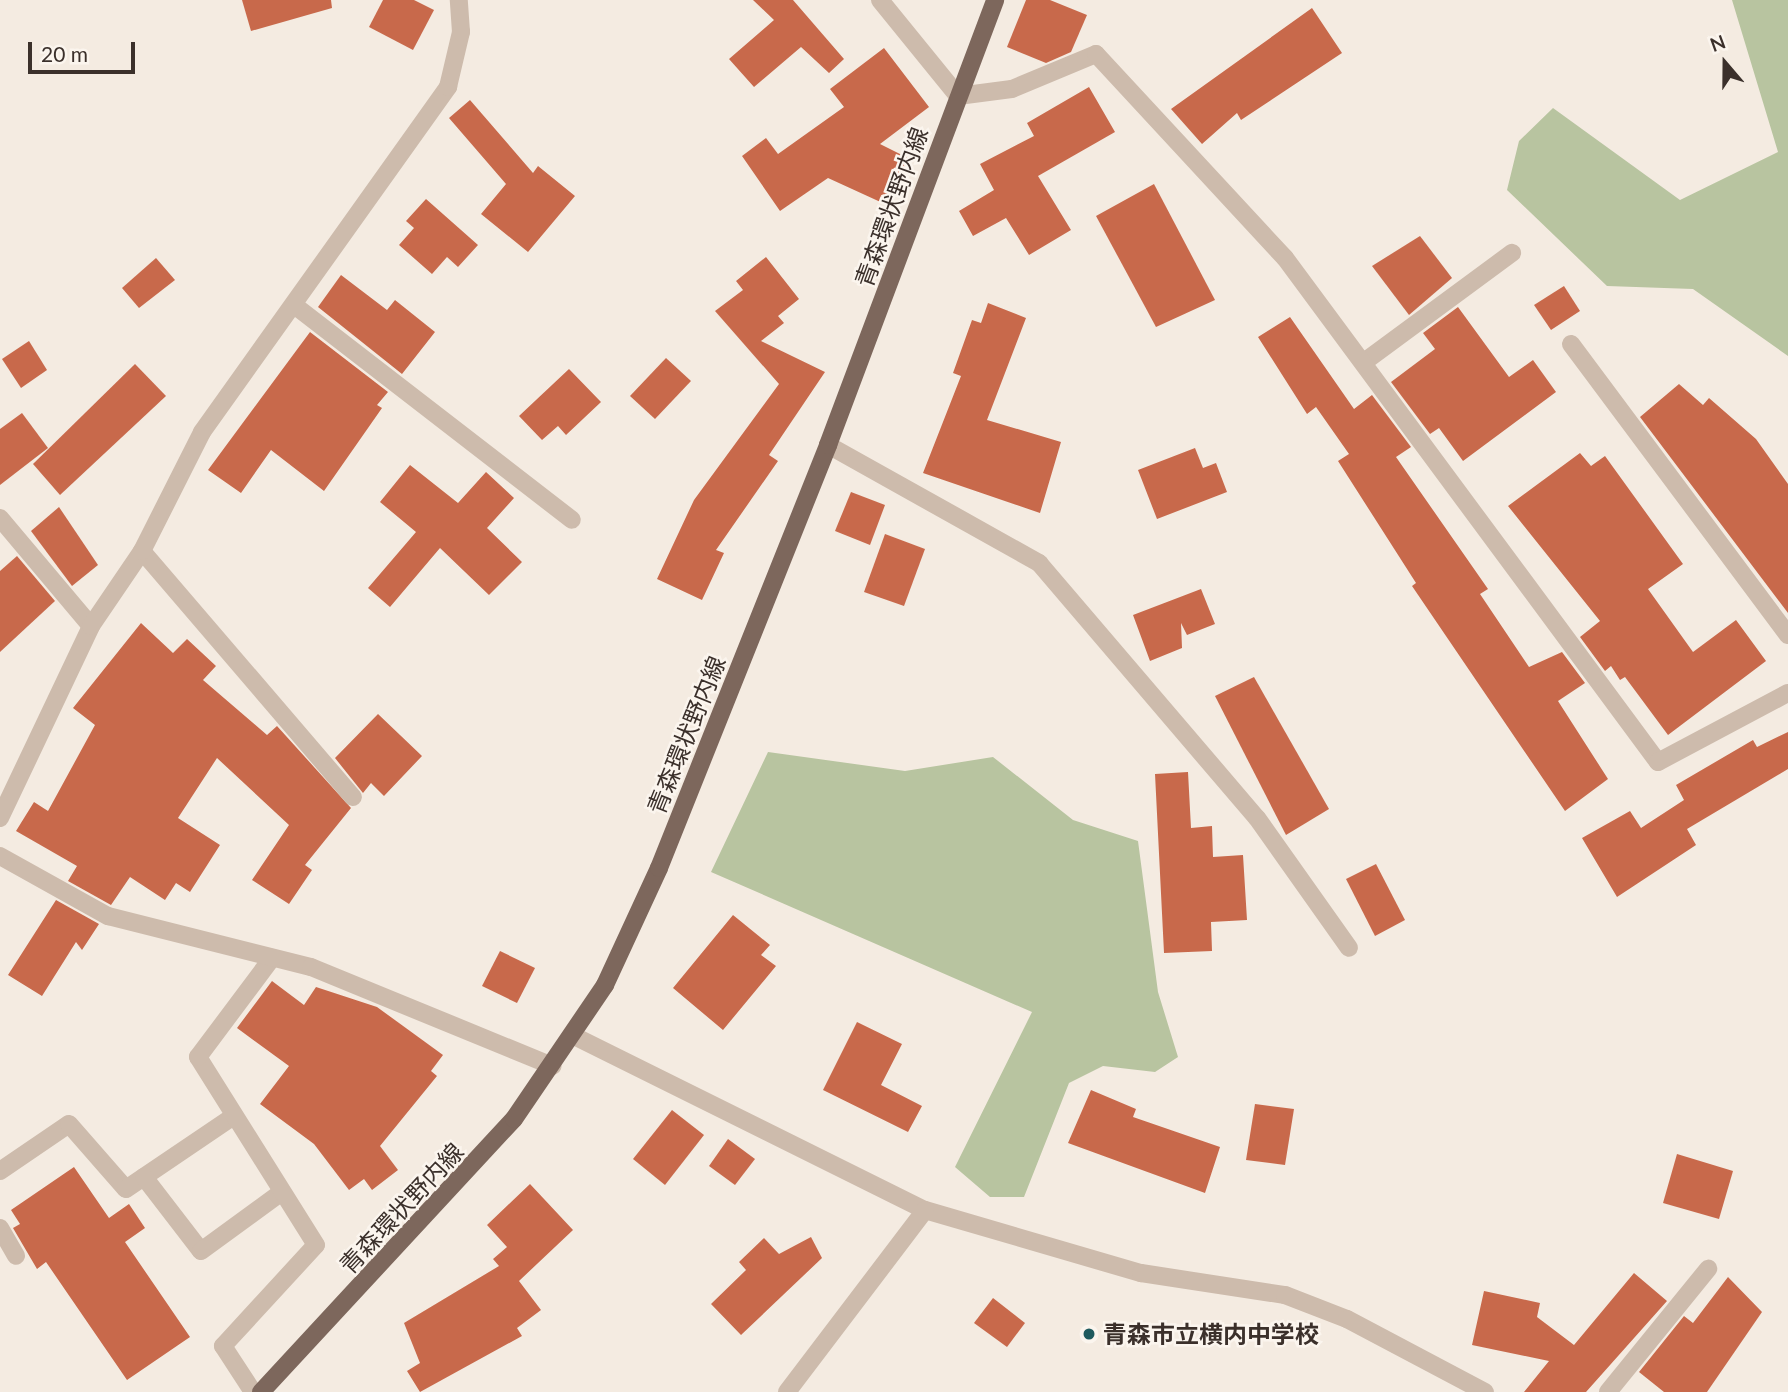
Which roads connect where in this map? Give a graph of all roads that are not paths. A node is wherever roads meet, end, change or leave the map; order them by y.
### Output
1 (459, 0) edge
2 (880, 0) edge
3 (995, 0) edge
4 (958, 96) junction
5 (1512, 253) dead end
6 (294, 305) junction
7 (1571, 344) dead end
8 (1364, 362) junction
9 (828, 445) junction
10 (0, 518) edge
11 (572, 520) dead end
12 (142, 551) junction
13 (91, 626) junction
14 (1788, 635) edge
15 (1788, 693) edge
16 (353, 797) dead end
17 (0, 818) edge
18 (0, 856) edge
19 (1349, 948) dead end
20 (272, 958) junction
21 (574, 1036) junction
22 (552, 1066) junction
23 (234, 1116) junction
24 (0, 1171) edge
25 (144, 1177) junction
26 (282, 1192) junction
27 (925, 1210) junction
28 (0, 1228) edge
29 (16, 1256) dead end
30 (1708, 1269) dead end
31 (253, 1392) edge
32 (261, 1392) edge
33 (787, 1392) edge
34 (1485, 1392) edge
35 (1608, 1392) edge

1 - 6 street
2 - 4 street
3 - 4 main road, 青森環状野内線
4 - 8 street
4 - 9 main road, 青森環状野内線
5 - 8 street
6 - 11 street
6 - 12 street
7 - 14 street
8 - 15 street
9 - 19 street
9 - 21 main road, 青森環状野内線
10 - 13 street
12 - 13 street
12 - 16 street
13 - 17 street
18 - 20 street
20 - 22 street
20 - 23 street
21 - 22 main road, 青森環状野内線
21 - 27 street
22 - 32 main road, 青森環状野内線
23 - 25 street
23 - 26 street
24 - 25 street
25 - 26 street
26 - 31 street
27 - 33 street
27 - 34 street
28 - 29 street
30 - 35 street

